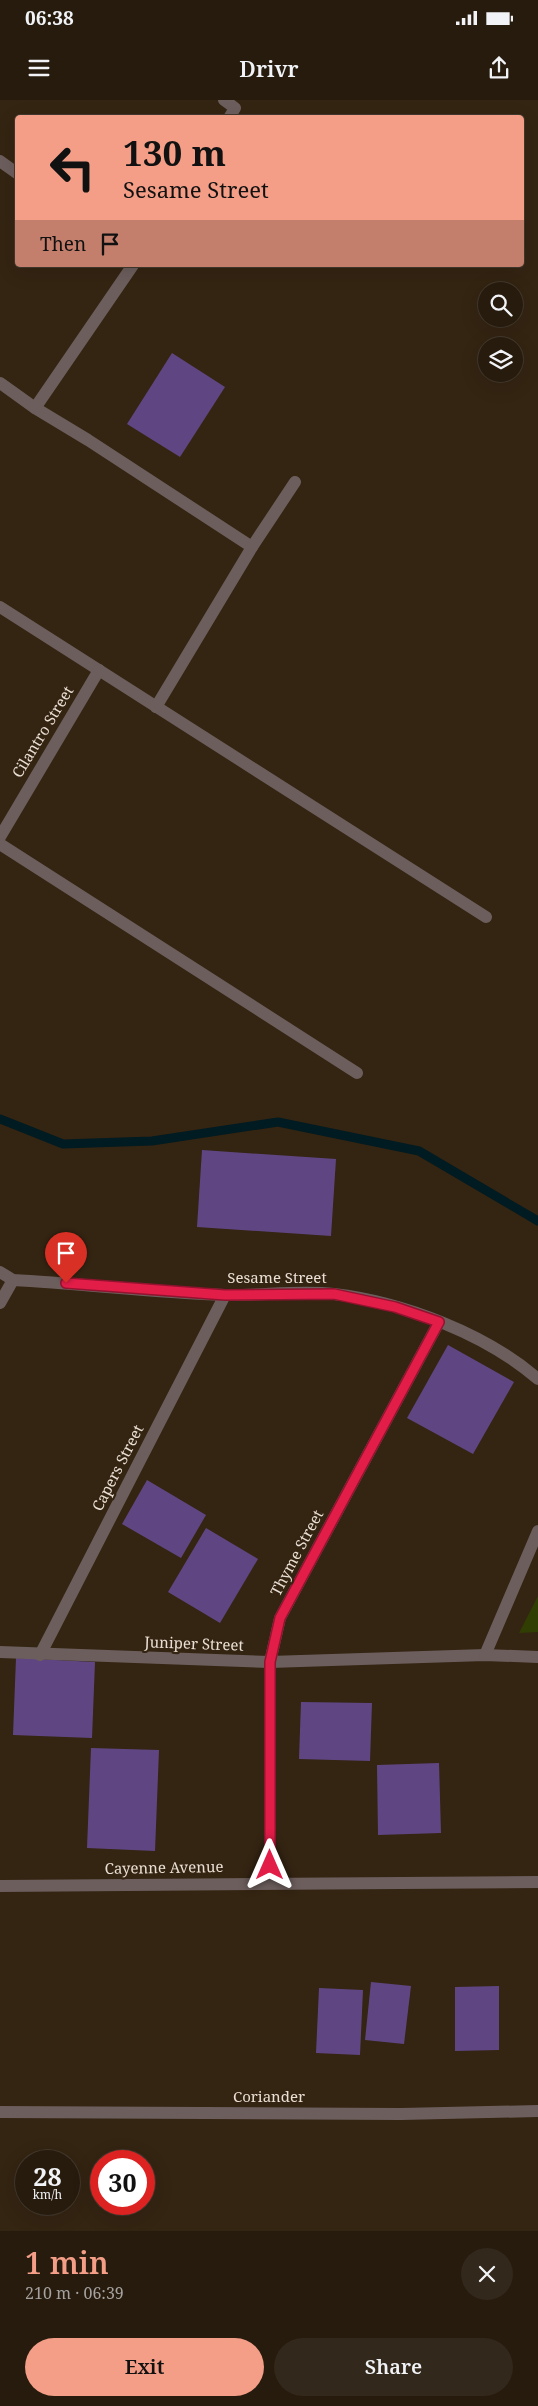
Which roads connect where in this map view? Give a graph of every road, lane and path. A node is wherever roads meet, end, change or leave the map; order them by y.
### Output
1 (224, 100) edge
2 (231, 115) edge
3 (0, 161) edge
4 (15, 172) edge
5 (132, 267) edge
6 (0, 384) edge
7 (35, 408) junction
8 (295, 482) dead end
9 (252, 547) junction
10 (0, 607) edge
11 (99, 670) junction
12 (156, 707) junction
13 (0, 837) edge
14 (0, 844) edge
15 (486, 918) dead end
16 (356, 1073) dead end
17 (0, 1272) edge
18 (13, 1280) junction
19 (225, 1295) junction
20 (0, 1303) edge
21 (439, 1322) junction
22 (538, 1379) edge
23 (538, 1531) edge
24 (0, 1652) edge
25 (40, 1655) junction
26 (485, 1655) junction
27 (538, 1657) edge
28 (270, 1662) junction
29 (538, 1882) edge
30 (270, 1883) junction
31 (0, 1886) edge
32 (538, 2111) edge
33 (0, 2112) edge

1 - 2 street
3 - 4 street
5 - 7 street
6 - 7 street
7 - 9 street
8 - 9 street
9 - 12 street
10 - 11 street
11 - 12 street
11 - 13 street, Cilantro Street
12 - 15 street
14 - 16 street
17 - 18 street, Sesame Street
18 - 19 street, Sesame Street
18 - 20 street
19 - 21 street, Sesame Street
19 - 25 street, Capers Street
21 - 22 street, Sesame Street
21 - 28 street, Thyme Street
23 - 26 street
24 - 25 street, Juniper Street
25 - 28 street, Juniper Street
26 - 27 street, Juniper Street
26 - 28 street, Juniper Street
28 - 30 street, Thyme Street
29 - 30 street, Cayenne Avenue
30 - 31 street, Cayenne Avenue
32 - 33 street, Coriander

